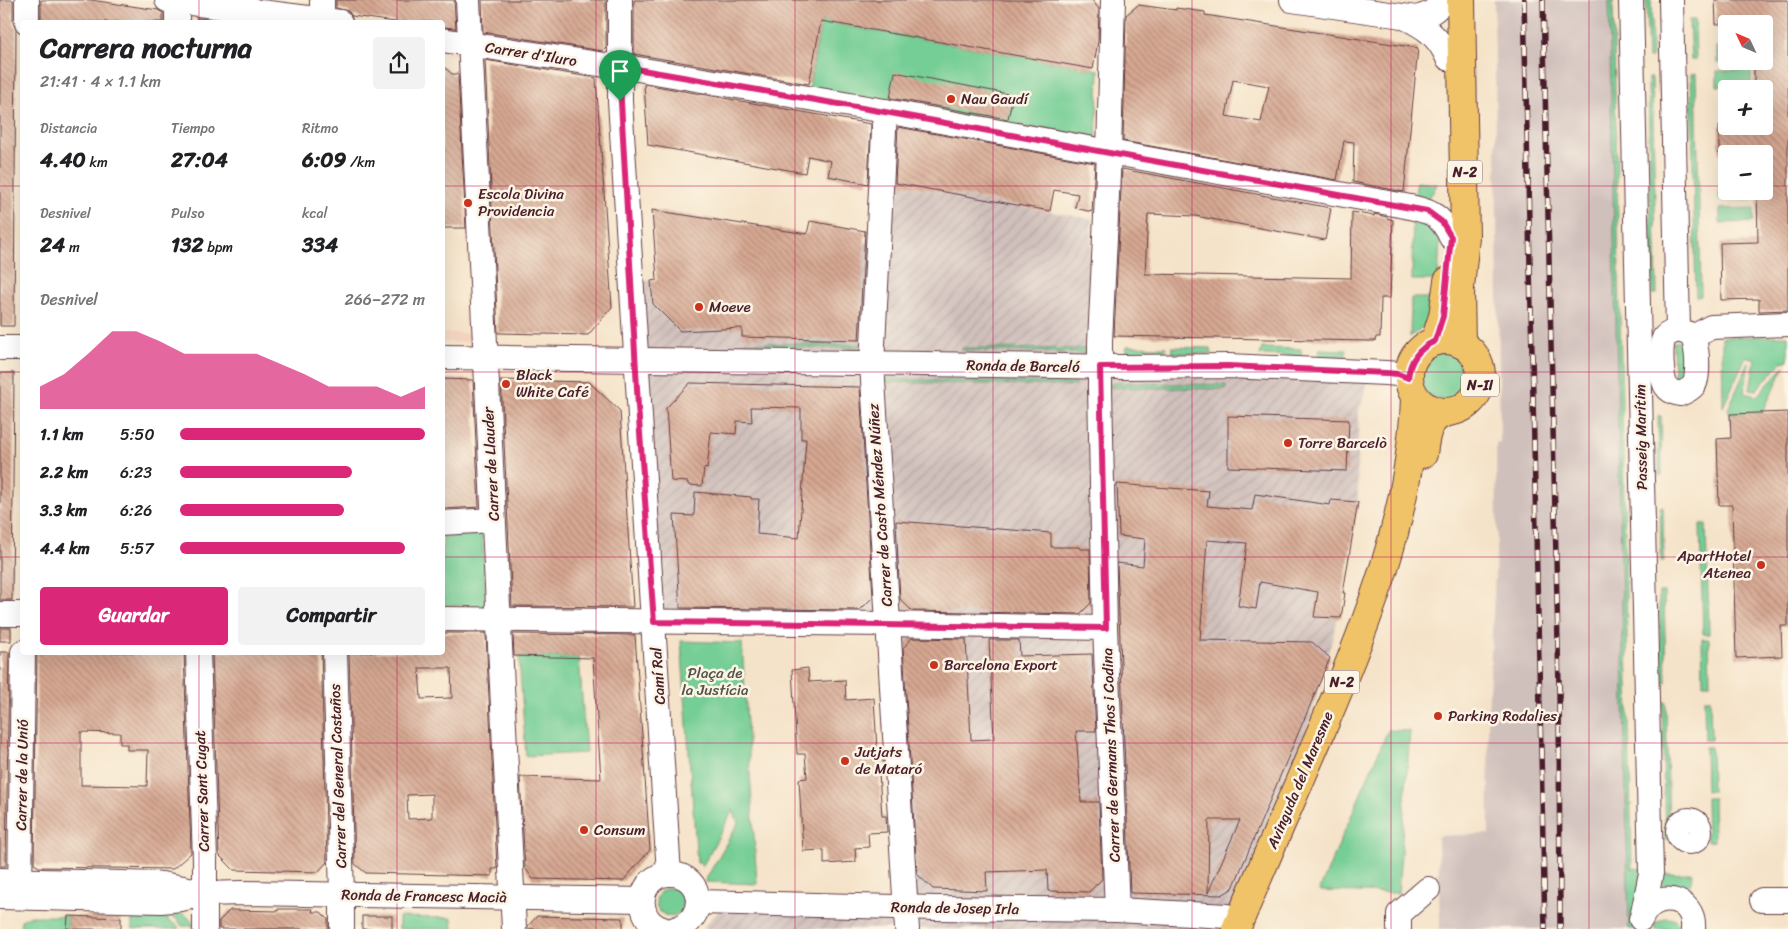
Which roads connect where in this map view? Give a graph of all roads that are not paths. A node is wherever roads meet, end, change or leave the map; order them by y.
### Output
1 (27, 0) edge
2 (468, 0) edge
3 (620, 0) edge
4 (1113, 0) edge
5 (1292, 0) edge
6 (1443, 0) edge
7 (1447, 0) edge
8 (1461, 0) edge
9 (1631, 0) edge
10 (1671, 0) edge
11 (174, 6) edge
12 (327, 16) edge
13 (1404, 17) junction
14 (27, 20) edge
15 (445, 40) edge
16 (470, 44) junction
17 (1448, 58) junction
18 (619, 66) junction
19 (885, 112) junction
20 (1109, 153) junction
21 (1451, 237) junction
22 (1788, 324) edge
23 (1435, 341) junction
24 (1461, 344) junction
25 (0, 348) edge
26 (20, 348) edge
27 (445, 357) edge
28 (486, 357) junction
29 (636, 360) junction
30 (872, 364) junction
31 (1100, 367) junction
32 (1412, 388) junction
33 (1444, 413) junction
34 (493, 520) junction
35 (445, 523) edge
36 (0, 614) edge
37 (20, 614) edge
38 (445, 619) edge
39 (499, 620) junction
40 (654, 622) junction
41 (888, 624) junction
42 (1106, 628) junction
43 (23, 655) edge
44 (198, 655) edge
45 (335, 655) edge
46 (669, 874) junction
47 (1651, 874) junction
48 (10, 889) edge
49 (1428, 889) dead end
50 (205, 894) junction
51 (342, 895) junction
52 (512, 898) junction
53 (1667, 899) junction
54 (642, 900) junction
55 (1762, 900) dead end
56 (1788, 900) edge
57 (698, 902) junction
58 (1117, 910) junction
59 (906, 918) edge
60 (1642, 921) edge
61 (1241, 928) edge
62 (205, 929) edge
63 (342, 929) edge
64 (514, 929) edge
65 (663, 929) edge
66 (675, 929) edge
67 (1399, 929) edge
68 (1693, 929) edge

1 - 14 street
2 - 16 street, Carrer de Llauder
3 - 18 street, Camí Ral
4 - 20 street, Carrer de Germans Thos i Codina
5 - 13 street
6 - 13 street
7 - 17 main road, N-2
8 - 24 main road, N-2
9 - 47 street, Passeig Marítim
10 - 22 street
11 - 12 street
13 - 17 street
15 - 16 street, Carrer d'Iluro
16 - 18 street, Carrer d'Iluro
16 - 28 street, Carrer de Llauder
17 - 21 main road, N-2
18 - 19 street, Carrer d'Iluro
18 - 29 street, Camí Ral
19 - 20 street, Carrer d'Iluro
19 - 30 street, Carrer de Casto Méndez Núñez
20 - 21 street, Carrer d'Iluro
20 - 31 street, Carrer de Germans Thos i Codina
21 - 23 main road, N-2
23 - 24 main road
23 - 32 main road
24 - 33 main road, N-II
25 - 26 street
27 - 28 street, Ronda de Barceló
28 - 29 street, Ronda de Barceló
28 - 34 street, Carrer de Llauder
29 - 30 street, Ronda de Barceló
29 - 40 street, Camí Ral
30 - 31 street, Ronda de Barceló
30 - 41 street, Carrer de Casto Méndez Núñez
31 - 32 street, Ronda de Barceló
31 - 42 street, Carrer de Germans Thos i Codina
32 - 33 main road
32 - 61 main road, Avinguda del Maresme / N-2
33 - 61 main road, Avinguda del Maresme / N-2
34 - 35 street
34 - 39 street, Carrer de Llauder
36 - 37 street
38 - 39 street
39 - 40 street
39 - 52 street, Carrer de Llauder
40 - 41 street
40 - 46 street, Camí Ral
41 - 42 street
41 - 59 street, Carrer de Casto Méndez Núñez
42 - 58 street, Carrer de Germans Thos i Codina
43 - 48 street, Carrer de la Unió
44 - 50 street, Carrer Sant Cugat
45 - 51 street, Carrer del General Castaños
46 - 54 street
46 - 57 street
47 - 53 street
47 - 60 street, Passeig Marítim
48 - 50 street, Ronda de Francesc Macià
49 - 67 street
50 - 51 street, Ronda de Francesc Macià
50 - 62 street, Carrer Sant Cugat
51 - 52 street, Ronda de Francesc Macià
51 - 63 street, Carrer del General Castaños
52 - 54 street, Ronda de Francesc Macià
52 - 64 street, Carrer de Llauder
53 - 60 street
53 - 68 street
54 - 65 street
55 - 56 street
57 - 59 street, Ronda de Josep Irla
57 - 66 street
58 - 59 street, Ronda de Josep Irla
58 - 61 street, Ronda de Josep Irla

